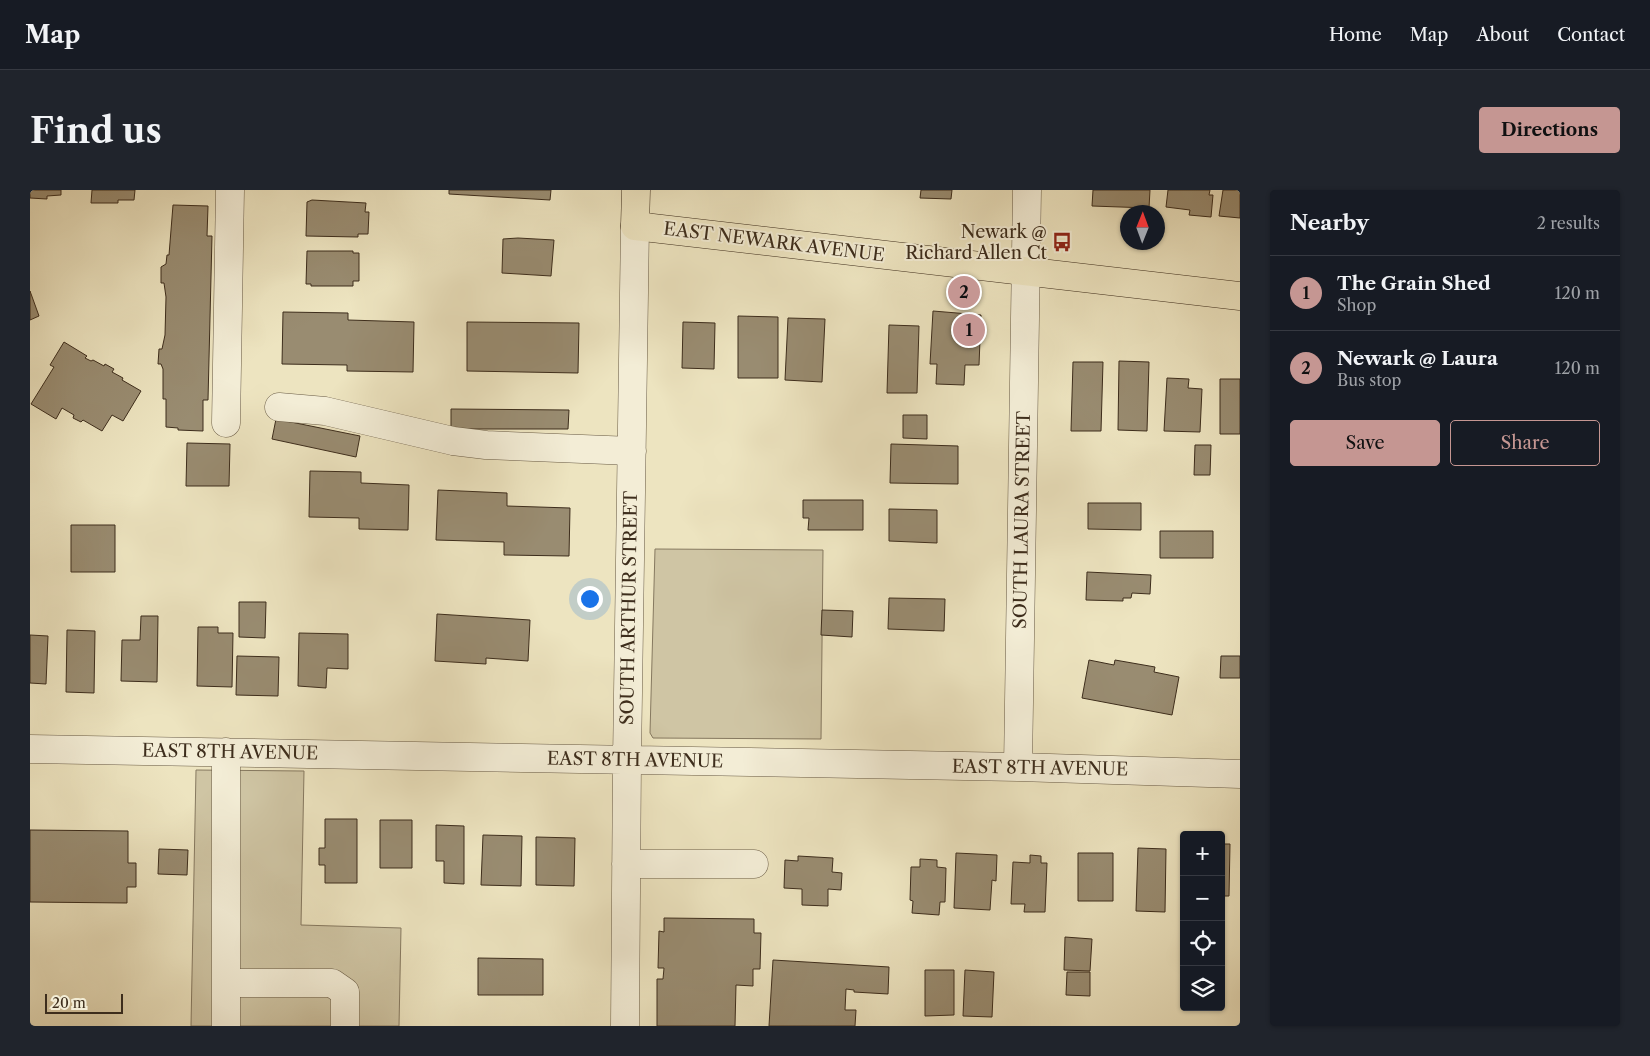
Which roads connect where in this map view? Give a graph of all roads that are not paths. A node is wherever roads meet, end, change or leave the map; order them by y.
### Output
1 (230, 190) edge
2 (636, 190) edge
3 (1027, 190) edge
4 (635, 226) junction
5 (1026, 272) junction
6 (1240, 296) edge
7 (279, 406) dead end
8 (226, 423) dead end
9 (632, 451) junction
10 (30, 749) edge
11 (226, 752) junction
12 (626, 760) junction
13 (1018, 767) junction
14 (1240, 774) edge
15 (626, 864) junction
16 (754, 864) dead end
17 (227, 983) junction
18 (226, 1026) edge
19 (345, 1026) edge
20 (625, 1026) edge

1 - 8 street
2 - 4 main road, SOUTH ARTHUR STREET
3 - 5 street, SOUTH LAURA STREET
4 - 5 main road, EAST NEWARK AVENUE
4 - 9 street, SOUTH ARTHUR STREET
5 - 6 main road, EAST NEWARK AVENUE
5 - 13 street, SOUTH LAURA STREET
7 - 9 street
9 - 12 street, SOUTH ARTHUR STREET
10 - 11 street, EAST 8TH AVENUE
11 - 12 street, EAST 8TH AVENUE
11 - 17 street
12 - 13 street, EAST 8TH AVENUE
12 - 15 street, SOUTH ARTHUR STREET
13 - 14 street, EAST 8TH AVENUE
15 - 16 street
15 - 20 street, SOUTH ARTHUR STREET
17 - 18 street
17 - 19 street

